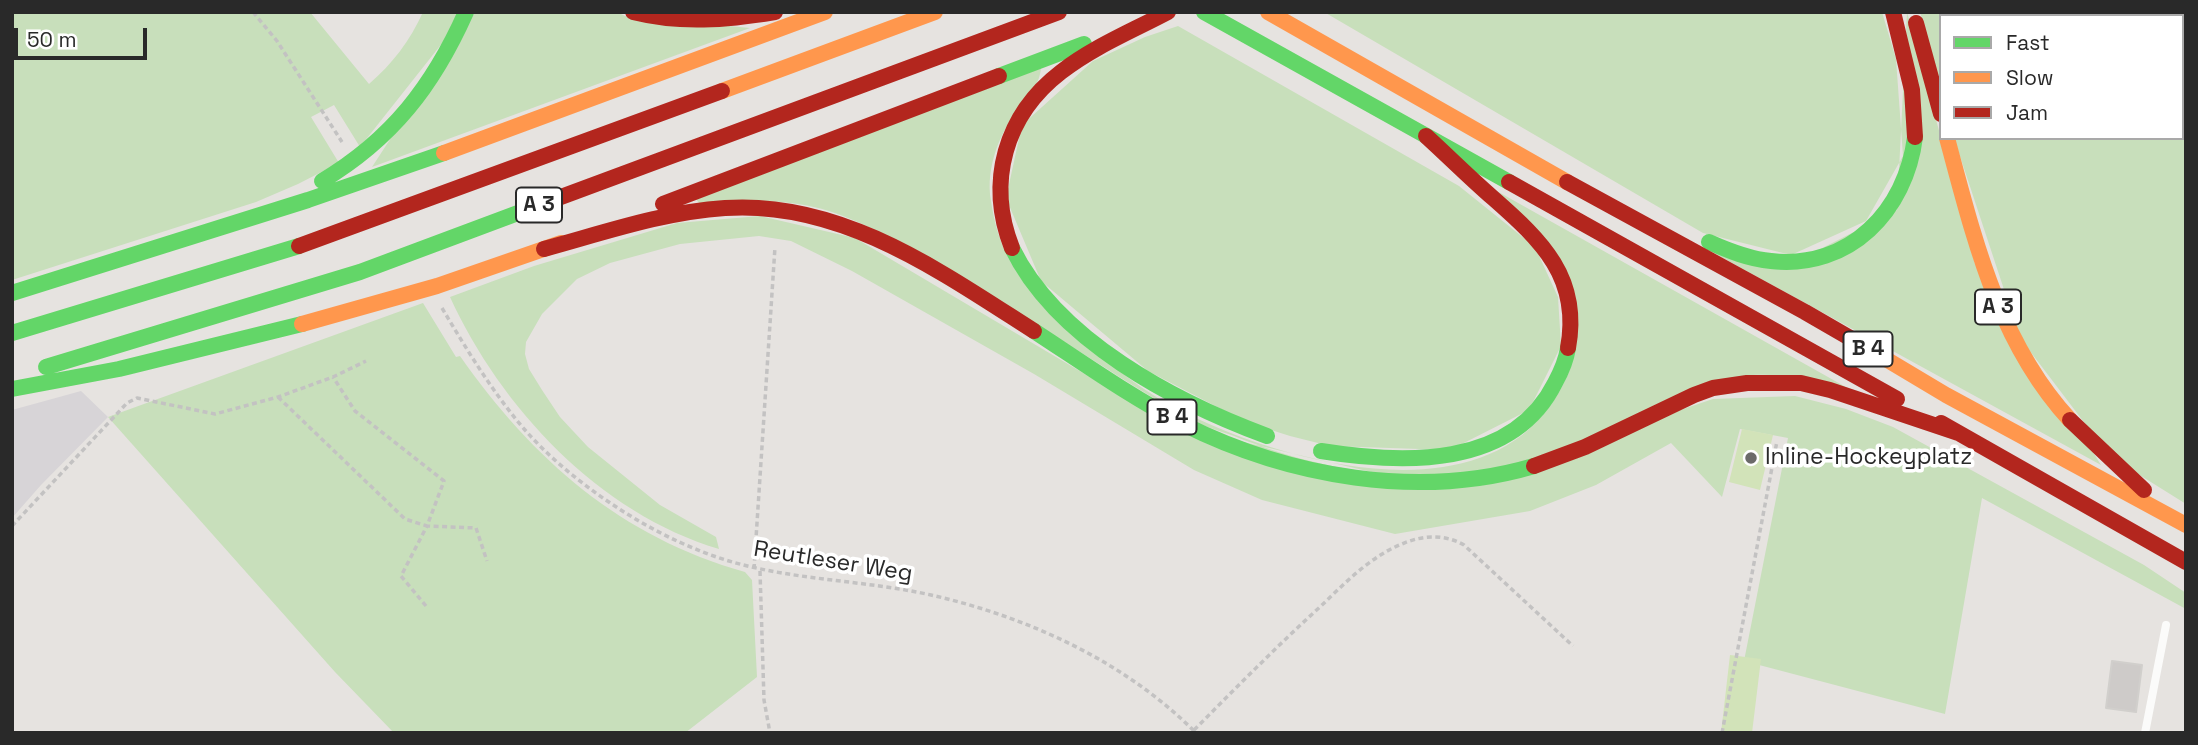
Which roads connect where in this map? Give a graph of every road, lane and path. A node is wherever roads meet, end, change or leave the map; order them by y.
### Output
1 (253, 12) edge
2 (466, 12) edge
3 (634, 12) edge
4 (775, 12) edge
5 (825, 12) edge
6 (935, 12) edge
7 (1059, 12) edge
8 (1167, 12) edge
9 (1204, 12) edge
10 (1893, 12) edge
11 (1913, 12) edge
12 (1275, 16) edge
13 (1939, 107) edge
14 (322, 109) dead end
15 (1426, 136) junction
16 (1948, 140) edge
17 (1562, 179) junction
18 (170, 244) junction
19 (775, 247) dead end
20 (544, 249) junction
21 (12, 293) edge
22 (12, 332) edge
23 (467, 350) dead end
24 (366, 361) dead end
25 (333, 377) junction
26 (12, 378) edge
27 (12, 389) edge
28 (278, 397) junction
29 (1958, 433) junction
30 (1777, 441) dead end
31 (1286, 443) dead end
32 (1307, 447) dead end
33 (2180, 522) edge
34 (12, 526) edge
35 (427, 526) junction
36 (487, 561) dead end
37 (2186, 562) edge
38 (754, 569) junction
39 (760, 571) junction
40 (426, 606) dead end
41 (2166, 625) dead end
42 (1573, 646) dead end
43 (1195, 732) edge
44 (770, 733) edge
45 (1722, 733) edge
46 (2145, 733) edge

1 - 14 path
2 - 18 highway
3 - 4 highway
5 - 18 highway
6 - 22 highway, A 3
7 - 26 highway, A 3
8 - 20 highway
8 - 31 highway
9 - 15 highway, B 4
10 - 17 highway, B 4
11 - 13 highway
12 - 17 highway, B 4
15 - 29 highway, B 4
15 - 32 highway
16 - 33 highway, A 3
17 - 33 highway, B 4
18 - 21 highway
19 - 38 path
20 - 27 highway
20 - 29 highway, B 4
23 - 38 path, Reutleser Weg
24 - 25 path
25 - 28 path
25 - 35 path
28 - 34 path
28 - 35 path
29 - 37 highway, B 4
30 - 45 path
35 - 36 path
35 - 40 path
38 - 39 path, Reutleser Weg
39 - 43 path, Reutleser Weg
39 - 44 path
41 - 46 lane
42 - 43 path

